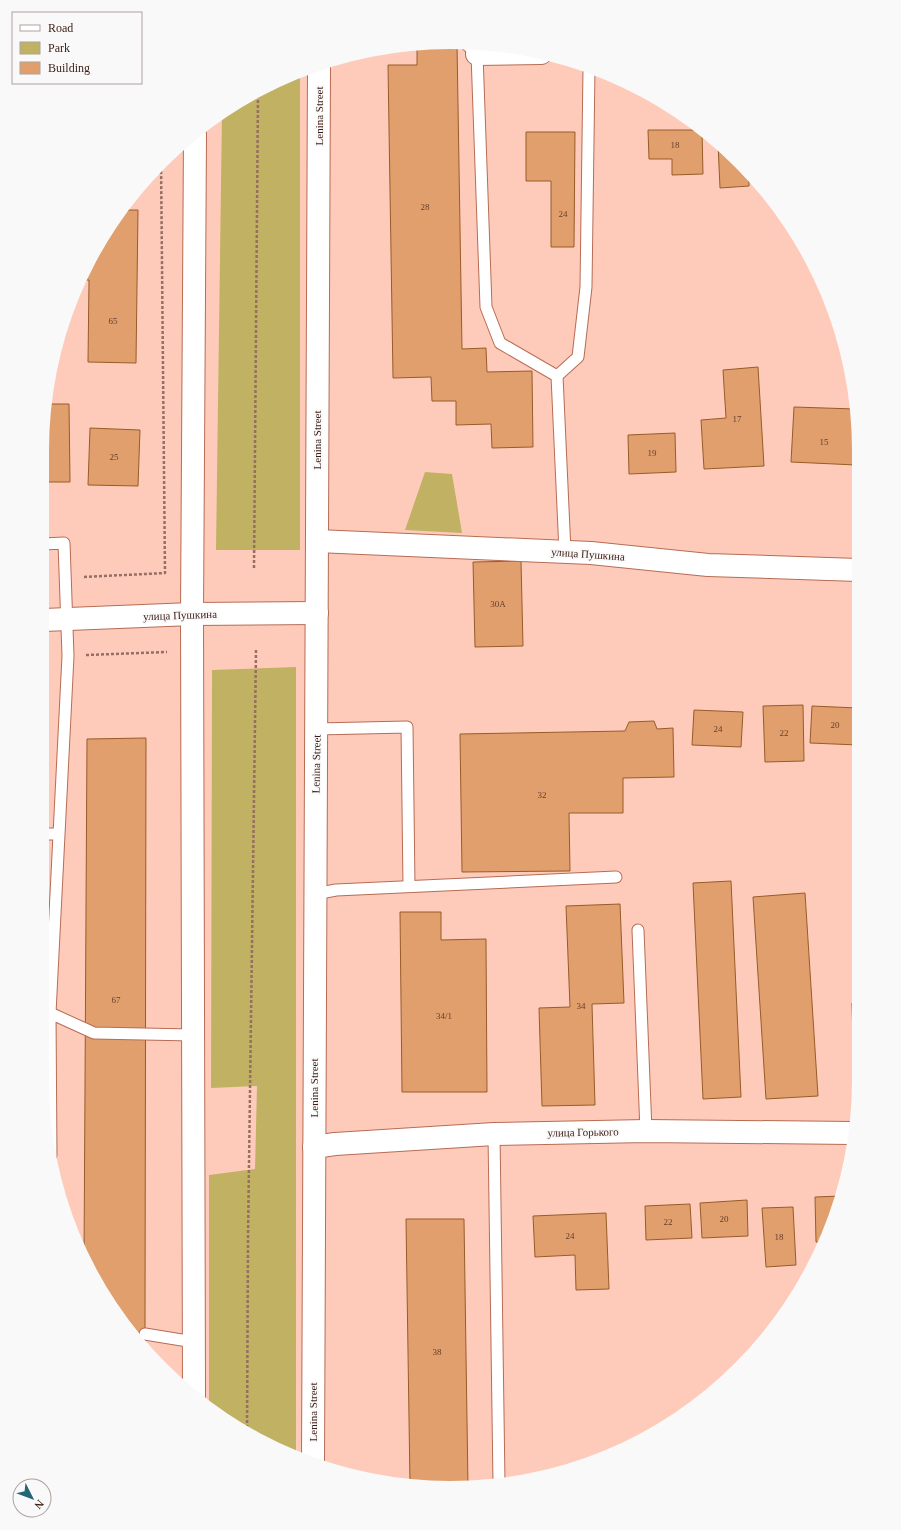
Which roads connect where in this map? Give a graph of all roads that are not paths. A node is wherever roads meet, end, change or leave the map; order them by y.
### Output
1 (472, 49) edge
2 (319, 71) edge
3 (589, 74) edge
4 (195, 141) edge
5 (557, 376) junction
6 (317, 541) junction
7 (49, 544) edge
8 (564, 552) junction
9 (852, 570) edge
10 (317, 613) junction
11 (192, 614) junction
12 (49, 620) edge
13 (68, 620) junction
14 (317, 729) junction
15 (49, 834) edge
16 (58, 834) junction
17 (616, 877) dead end
18 (409, 886) junction
19 (315, 894) junction
20 (638, 930) dead end
21 (49, 995) edge
22 (49, 1013) edge
23 (193, 1035) junction
24 (49, 1060) edge
25 (50, 1104) edge
26 (646, 1131) junction
27 (849, 1133) edge
28 (494, 1134) junction
29 (314, 1147) junction
30 (145, 1334) dead end
31 (194, 1342) junction
32 (194, 1388) edge
33 (313, 1457) edge
34 (499, 1478) edge

1 - 5 lane
2 - 6 main road, Lenina Street
3 - 5 lane
4 - 11 main road
5 - 8 lane
6 - 8 main road, улица Пушкина
6 - 10 main road, Lenina Street
7 - 13 lane
8 - 9 main road, улица Пушкина
10 - 11 main road, улица Пушкина
10 - 14 main road, Lenina Street
11 - 13 main road, улица Пушкина
11 - 23 main road
12 - 13 main road, улица Пушкина
13 - 16 lane
14 - 18 lane
14 - 19 main road, Lenina Street
15 - 16 lane
16 - 21 lane
17 - 18 lane
18 - 19 lane
19 - 29 main road, Lenina Street
20 - 26 lane
22 - 23 lane
23 - 31 main road
24 - 25 lane
26 - 27 main road, улица Горького
26 - 28 main road, улица Горького
28 - 29 main road, улица Горького
28 - 34 lane
29 - 33 main road, Lenina Street
30 - 31 lane
31 - 32 main road

